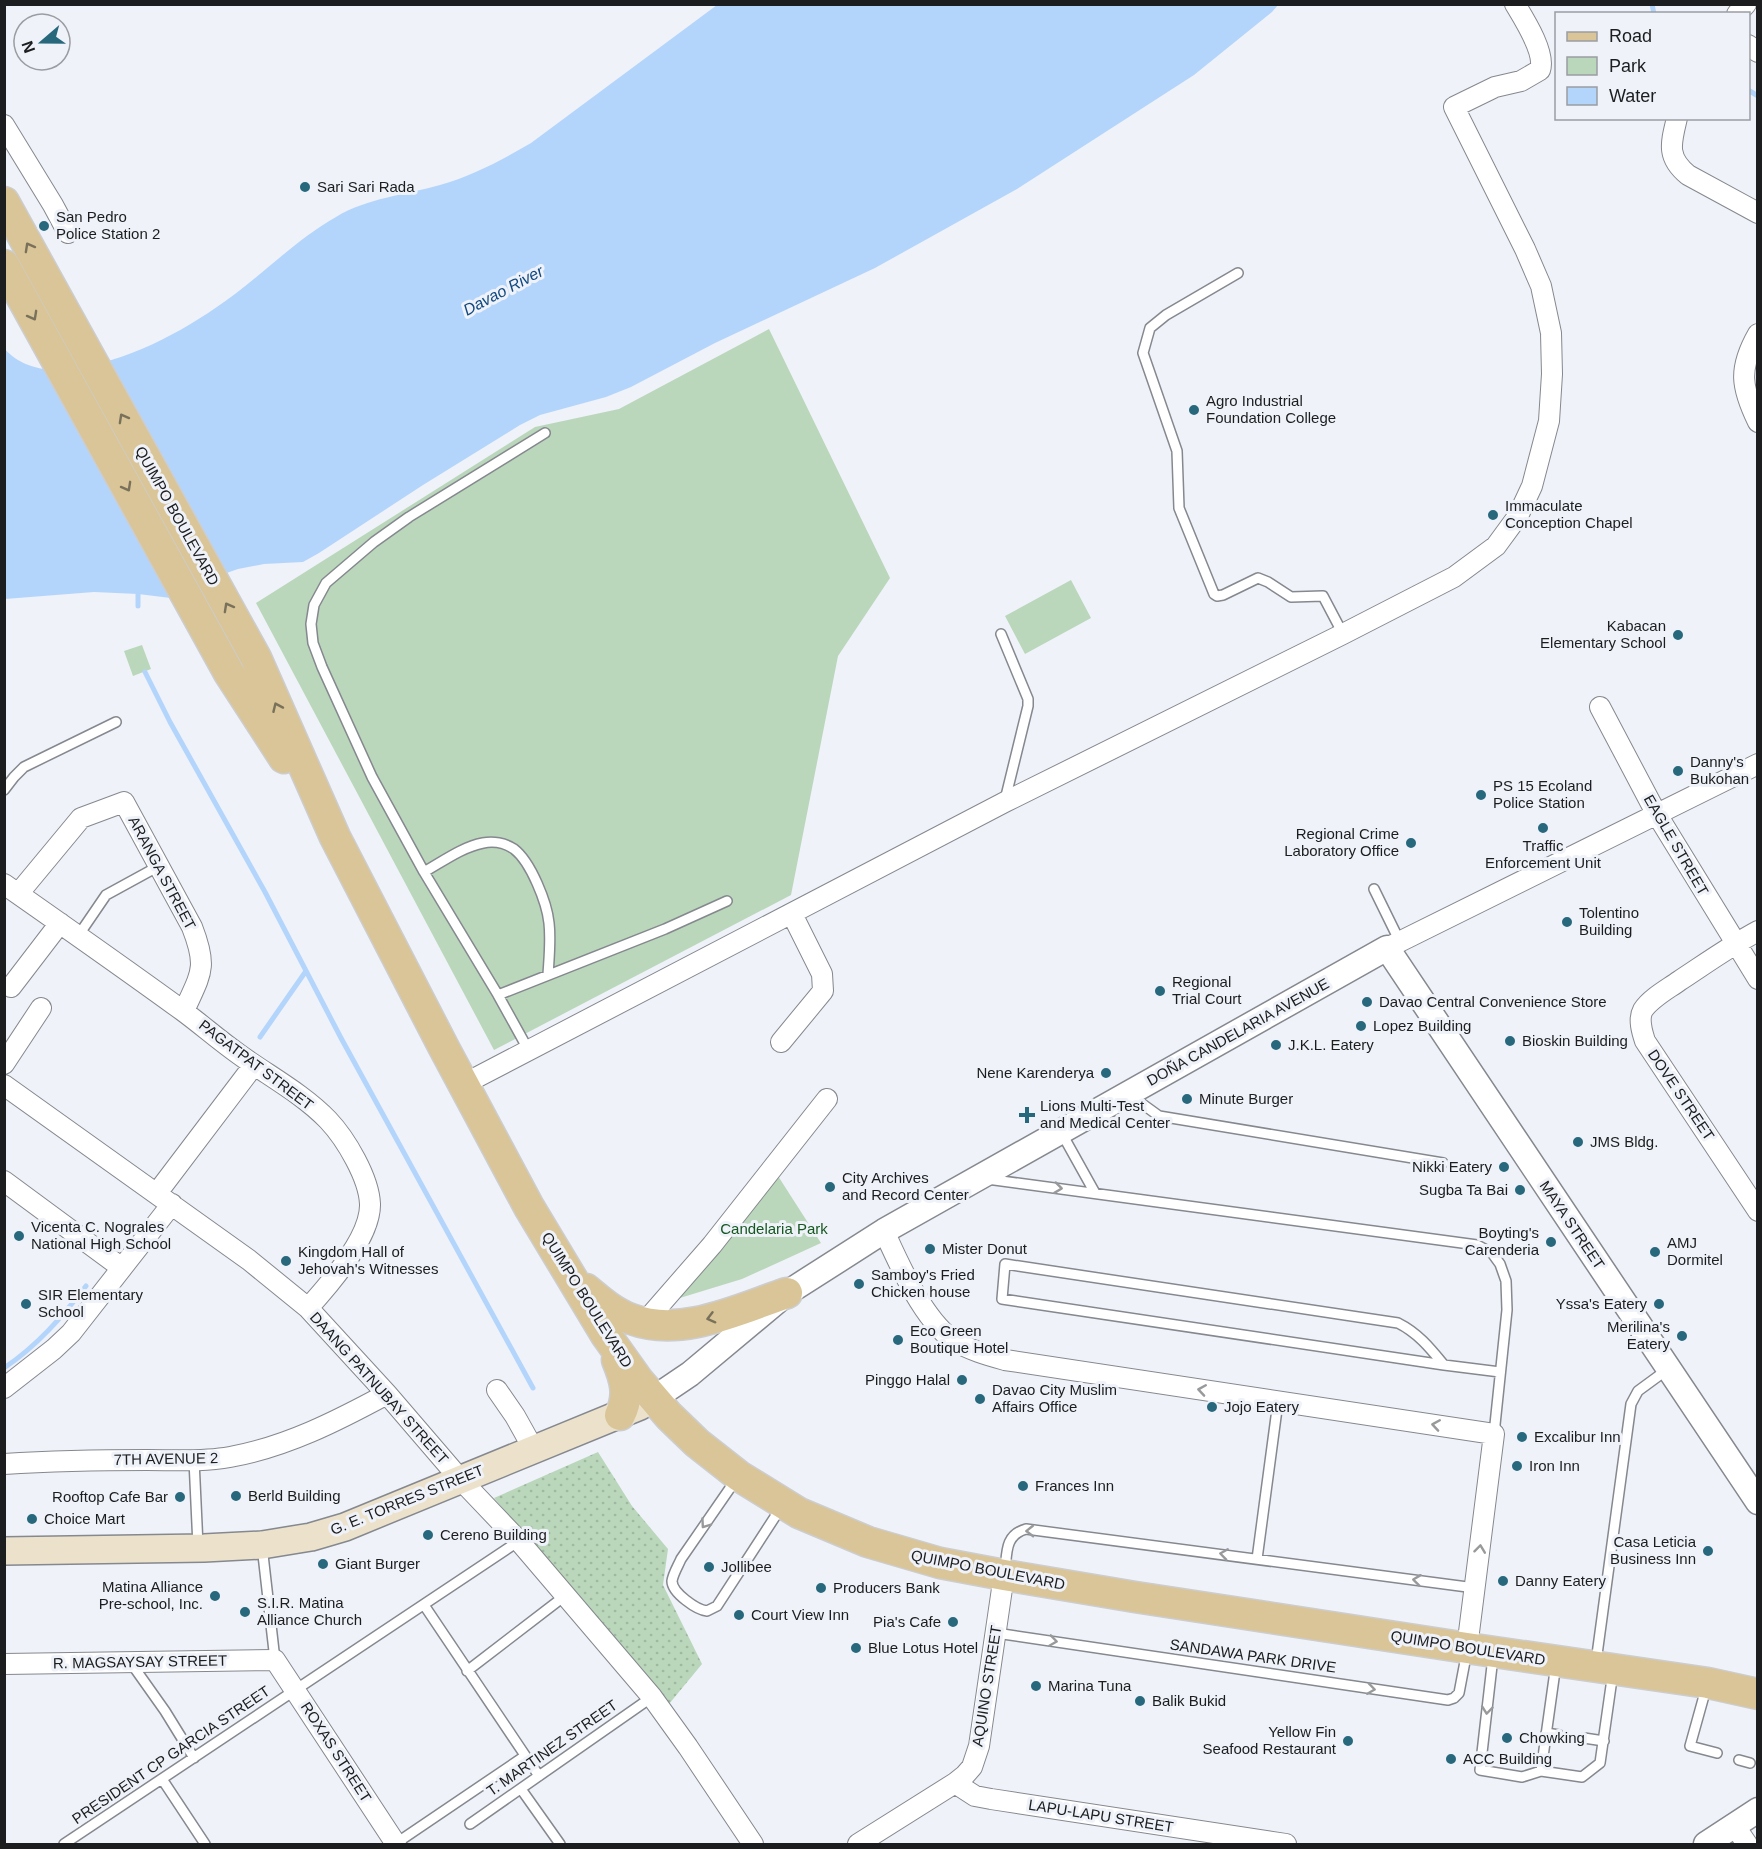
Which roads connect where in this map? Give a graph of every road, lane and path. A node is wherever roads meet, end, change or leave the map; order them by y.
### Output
1 (1515, 4) edge
2 (1677, 120) edge
3 (4, 125) edge
4 (4, 202) edge
5 (1758, 213) edge
6 (68, 233) dead end
7 (4, 265) edge
8 (1238, 273) dead end
9 (1758, 334) edge
10 (1758, 422) edge
11 (546, 433) dead end
12 (1001, 634) dead end
13 (1343, 634) junction
14 (1600, 707) dead end
15 (116, 722) dead end
16 (1758, 764) edge
17 (4, 790) edge
18 (1005, 802) junction
19 (1656, 813) junction
20 (335, 837) junction
21 (159, 866) junction
22 (424, 872) junction
23 (11, 889) edge
24 (1374, 889) dead end
25 (727, 901) dead end
26 (792, 914) junction
27 (60, 923) junction
28 (1758, 931) edge
29 (78, 936) junction
30 (1735, 944) junction
31 (1394, 945) junction
32 (548, 975) junction
33 (1758, 980) edge
34 (11, 987) dead end
35 (498, 995) junction
36 (41, 1008) dead end
37 (184, 1011) junction
38 (781, 1042) dead end
39 (529, 1051) junction
40 (4, 1064) edge
41 (254, 1065) junction
42 (464, 1084) junction
43 (4, 1085) edge
44 (1128, 1094) junction
45 (827, 1099) dead end
46 (1061, 1131) junction
47 (1443, 1163) dead end
48 (978, 1178) junction
49 (4, 1181) edge
50 (1095, 1193) junction
51 (164, 1199) junction
52 (1758, 1210) edge
53 (884, 1231) junction
54 (122, 1268) junction
55 (571, 1275) junction
56 (787, 1293) junction
57 (308, 1308) junction
58 (644, 1323) junction
59 (606, 1335) junction
60 (1444, 1365) junction
61 (1668, 1368) junction
62 (1500, 1372) junction
63 (4, 1388) edge
64 (497, 1390) dead end
65 (387, 1395) junction
66 (653, 1400) junction
67 (1278, 1402) junction
68 (620, 1415) junction
69 (1494, 1434) junction
70 (534, 1450) junction
71 (194, 1460) junction
72 (4, 1464) edge
73 (739, 1476) junction
74 (460, 1479) junction
75 (1758, 1502) edge
76 (783, 1504) junction
77 (519, 1541) junction
78 (262, 1545) junction
79 (198, 1548) junction
80 (4, 1551) edge
81 (1257, 1559) junction
82 (1004, 1575) junction
83 (1475, 1588) junction
84 (566, 1594) junction
85 (424, 1605) junction
86 (996, 1633) junction
87 (1480, 1650) junction
88 (275, 1660) junction
89 (130, 1662) junction
90 (1557, 1662) junction
91 (4, 1664) edge
92 (1604, 1668) junction
93 (467, 1671) junction
94 (1708, 1683) junction
95 (295, 1690) junction
96 (1758, 1694) edge
97 (652, 1697) junction
98 (1546, 1733) junction
99 (1559, 1734) dead end
100 (1584, 1738) dead end
101 (1604, 1741) junction
102 (1717, 1754) dead end
103 (525, 1756) junction
104 (194, 1758) junction
105 (1739, 1760) dead end
106 (1750, 1763) dead end
107 (1541, 1771) junction
108 (539, 1776) junction
109 (162, 1779) junction
110 (955, 1783) junction
111 (521, 1789) junction
112 (1758, 1810) edge
113 (470, 1824) dead end
114 (1741, 1835) edge
115 (1239, 1841) edge
116 (396, 1844) edge
117 (64, 1845) edge
118 (205, 1845) edge
119 (560, 1845) edge
120 (753, 1845) edge
121 (858, 1845) edge
122 (1286, 1845) edge
123 (1706, 1845) edge

1 - 13 street
2 - 5 street
3 - 6 street
20 -> 4 main road, QUIMPO BOULEVARD
7 -> 20 main road, QUIMPO BOULEVARD
8 - 13 lane
9 - 10 street
11 - 22 lane
12 - 18 lane
13 - 18 street
14 - 19 street, EAGLE STREET
15 - 17 lane
16 - 19 street, DOÑA CANDELARIA AVENUE
18 - 26 street
19 - 30 street, EAGLE STREET
19 - 31 street, DOÑA CANDELARIA AVENUE
20 - 42 main road, QUIMPO BOULEVARD
21 - 23 street, ARANGA STREET
21 - 29 lane
21 - 37 street, ARANGA STREET
22 - 32 lane
22 - 35 lane
23 - 27 street, PAGATPAT STREET
24 - 31 lane
25 - 32 lane
26 - 38 street
26 - 39 street
27 - 29 street, PAGATPAT STREET
27 - 34 street
28 - 30 street, DOVE STREET
29 - 37 street, PAGATPAT STREET
30 - 33 street, EAGLE STREET
30 - 52 street, DOVE STREET
31 - 44 street, DOÑA CANDELARIA AVENUE
31 - 61 street, MAYA STREET
32 - 35 lane
35 - 39 lane
36 - 40 street
37 - 41 street, PAGATPAT STREET
39 - 42 street
41 - 51 street
41 - 57 street, PAGATPAT STREET
42 - 55 main road, QUIMPO BOULEVARD
43 - 51 street, DAANG PATNUBAY STREET
44 - 46 street, DOÑA CANDELARIA AVENUE
44 - 47 lane
45 - 58 street
46 - 48 street, DOÑA CANDELARIA AVENUE
46 - 50 lane
48 -> 50 lane
48 - 53 street, DOÑA CANDELARIA AVENUE
49 - 54 street
50 - 62 lane
51 - 54 street
51 - 57 street, DAANG PATNUBAY STREET
53 - 56 street, DOÑA CANDELARIA AVENUE
67 -> 53 street
54 - 63 street
55 - 58 main road
55 - 59 main road, QUIMPO BOULEVARD
56 -> 58 main road
56 - 66 street, DOÑA CANDELARIA AVENUE
57 - 65 street, DAANG PATNUBAY STREET
59 - 66 main road, QUIMPO BOULEVARD
59 - 68 main road
60 - 60 lane
60 - 62 lane
61 - 75 street, MAYA STREET
61 - 92 lane
62 - 69 lane
64 - 70 street
65 - 71 street, 7TH AVENUE 2
65 - 74 street, DAANG PATNUBAY STREET
66 - 68 main road, G. E. TORRES STREET
66 - 73 main road, QUIMPO BOULEVARD
69 -> 67 street
67 - 81 lane
68 - 70 main road, G. E. TORRES STREET
83 -> 69 street
70 - 74 main road, G. E. TORRES STREET
71 - 72 street, 7TH AVENUE 2
71 - 79 lane
73 - 76 main road, QUIMPO BOULEVARD
73 -> 76 lane
74 - 77 street, DAANG PATNUBAY STREET
74 - 78 main road, G. E. TORRES STREET
76 - 82 main road, QUIMPO BOULEVARD
77 - 84 street, DAANG PATNUBAY STREET
77 - 85 lane, PRESIDENT CP GARCIA STREET
78 - 79 main road, G. E. TORRES STREET
78 - 88 lane
79 - 80 main road, G. E. TORRES STREET
81 -> 82 lane
83 -> 81 lane
82 - 86 street, AQUINO STREET
82 - 87 main road, QUIMPO BOULEVARD
83 - 87 street
84 - 93 lane
84 - 97 street, DAANG PATNUBAY STREET
85 - 93 lane
85 - 95 lane, PRESIDENT CP GARCIA STREET
86 -> 87 lane, SANDAWA PARK DRIVE
86 - 110 street, AQUINO STREET
87 - 90 main road, QUIMPO BOULEVARD
87 -> 107 lane
88 - 89 street, R. MAGSAYSAY STREET
88 - 95 street, ROXAS STREET
89 - 91 street, R. MAGSAYSAY STREET
89 - 104 lane
90 - 92 main road, QUIMPO BOULEVARD
90 - 98 lane
92 - 94 main road, QUIMPO BOULEVARD
92 - 101 lane
93 - 103 lane
94 - 96 main road, QUIMPO BOULEVARD
94 - 102 lane
95 - 104 lane, PRESIDENT CP GARCIA STREET
95 - 116 street, ROXAS STREET
97 - 108 lane, T. MARTINEZ STREET
97 - 120 street, DAANG PATNUBAY STREET
98 - 99 lane
98 - 107 lane
100 - 101 lane
101 - 107 lane
103 - 108 lane
103 - 116 lane
104 - 109 lane, PRESIDENT CP GARCIA STREET
105 - 106 lane
108 - 111 lane, T. MARTINEZ STREET
109 - 117 lane, PRESIDENT CP GARCIA STREET
109 - 118 lane
110 - 115 street, LAPU-LAPU STREET
110 - 121 street, AQUINO STREET
111 - 113 lane, T. MARTINEZ STREET
111 - 119 lane
112 - 114 street
114 - 123 street
115 - 122 street, LAPU-LAPU STREET

